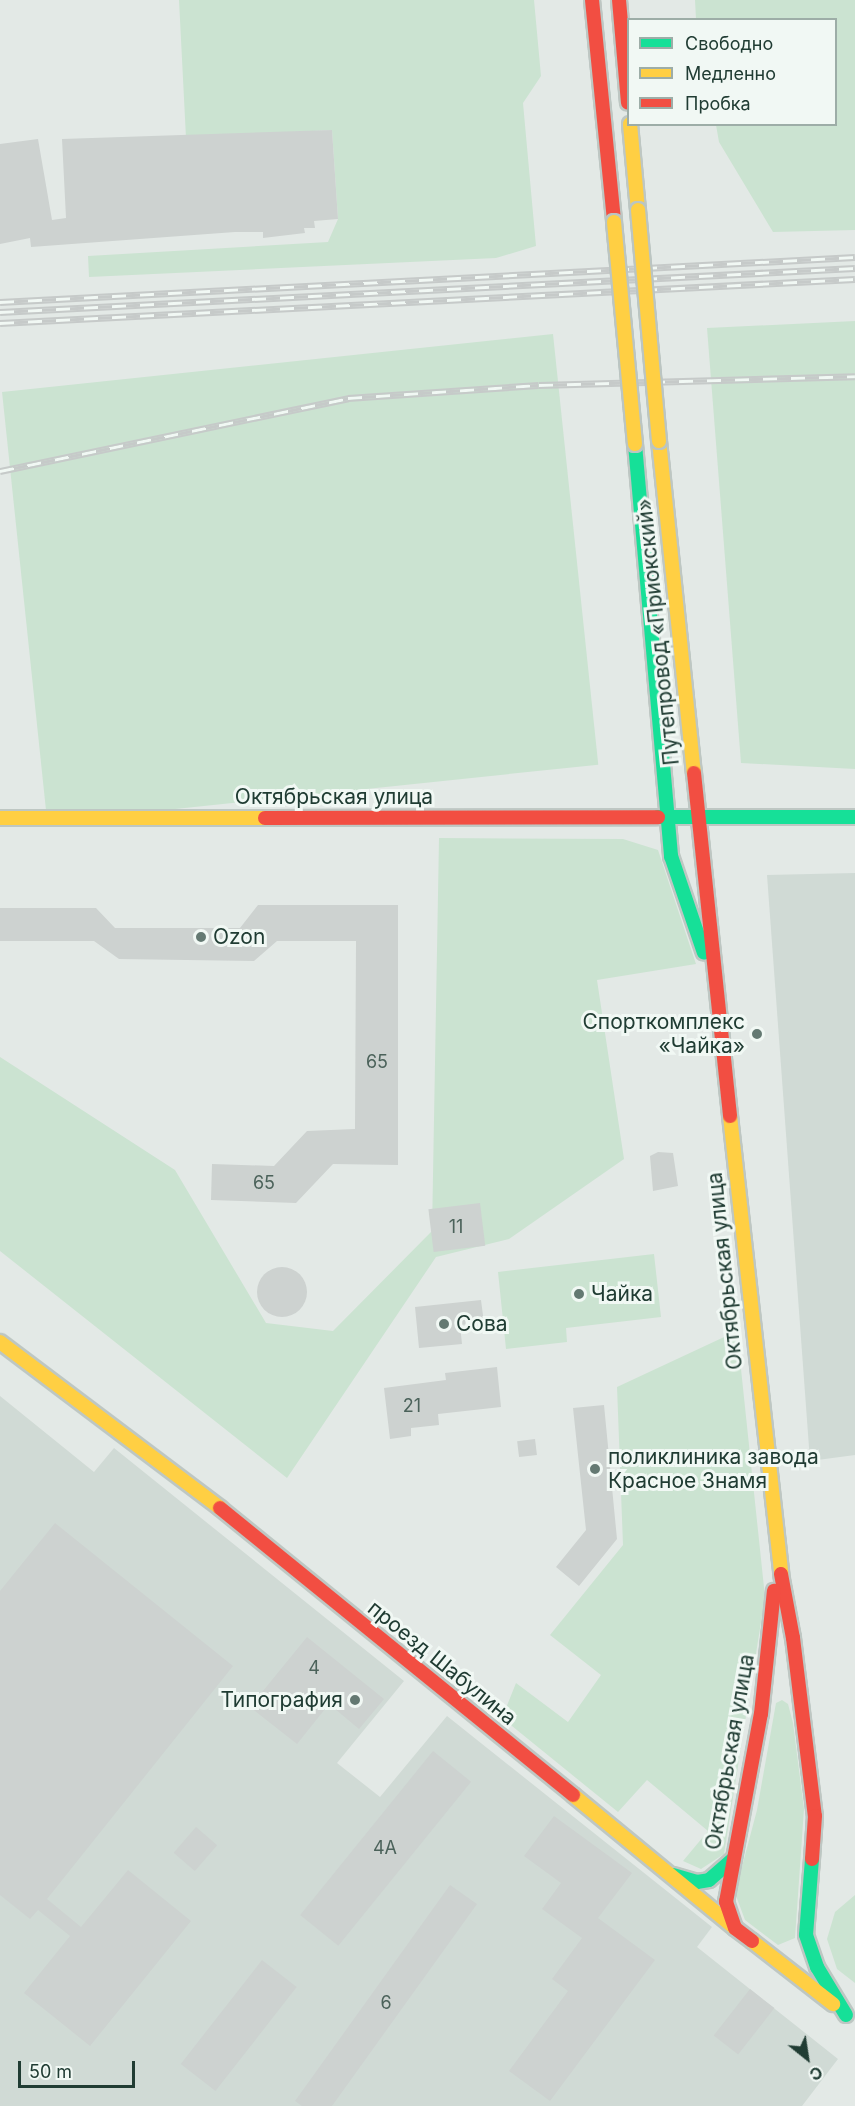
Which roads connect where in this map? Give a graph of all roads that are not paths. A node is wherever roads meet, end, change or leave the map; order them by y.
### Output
1 (592, 0) edge
2 (619, 0) edge
3 (627, 92) edge
4 (630, 126) edge
5 (668, 816) junction
6 (855, 817) edge
7 (0, 818) edge
8 (701, 818) junction
9 (718, 993) junction
10 (0, 1342) edge
11 (775, 1545) junction
12 (733, 1859) junction
13 (666, 1872) junction
14 (735, 1928) junction
15 (806, 1935) junction
16 (772, 1959) junction
17 (851, 2017) edge

1 - 5 main road, Путепровод «Приокский», bridge
2 - 3 main road
4 - 8 main road, Путепровод «Приокский», bridge
5 - 7 main road, Октябрьская улица
5 - 8 main road, Октябрьская улица
5 - 9 main road, Октябрьская улица
6 - 8 main road, Октябрьская улица
8 - 9 main road, Октябрьская улица
9 - 11 main road, Октябрьская улица
10 - 13 main road, проезд Шабулина
11 - 12 main road, Октябрьская улица
11 - 15 main road, Октябрьская улица
12 - 13 main road
12 - 14 main road, Октябрьская улица
13 - 14 main road, проезд Шабулина
14 - 16 main road, проезд Шабулина
15 - 16 main road
15 - 17 main road, Октябрьская улица
16 - 17 main road, проезд Шабулина

